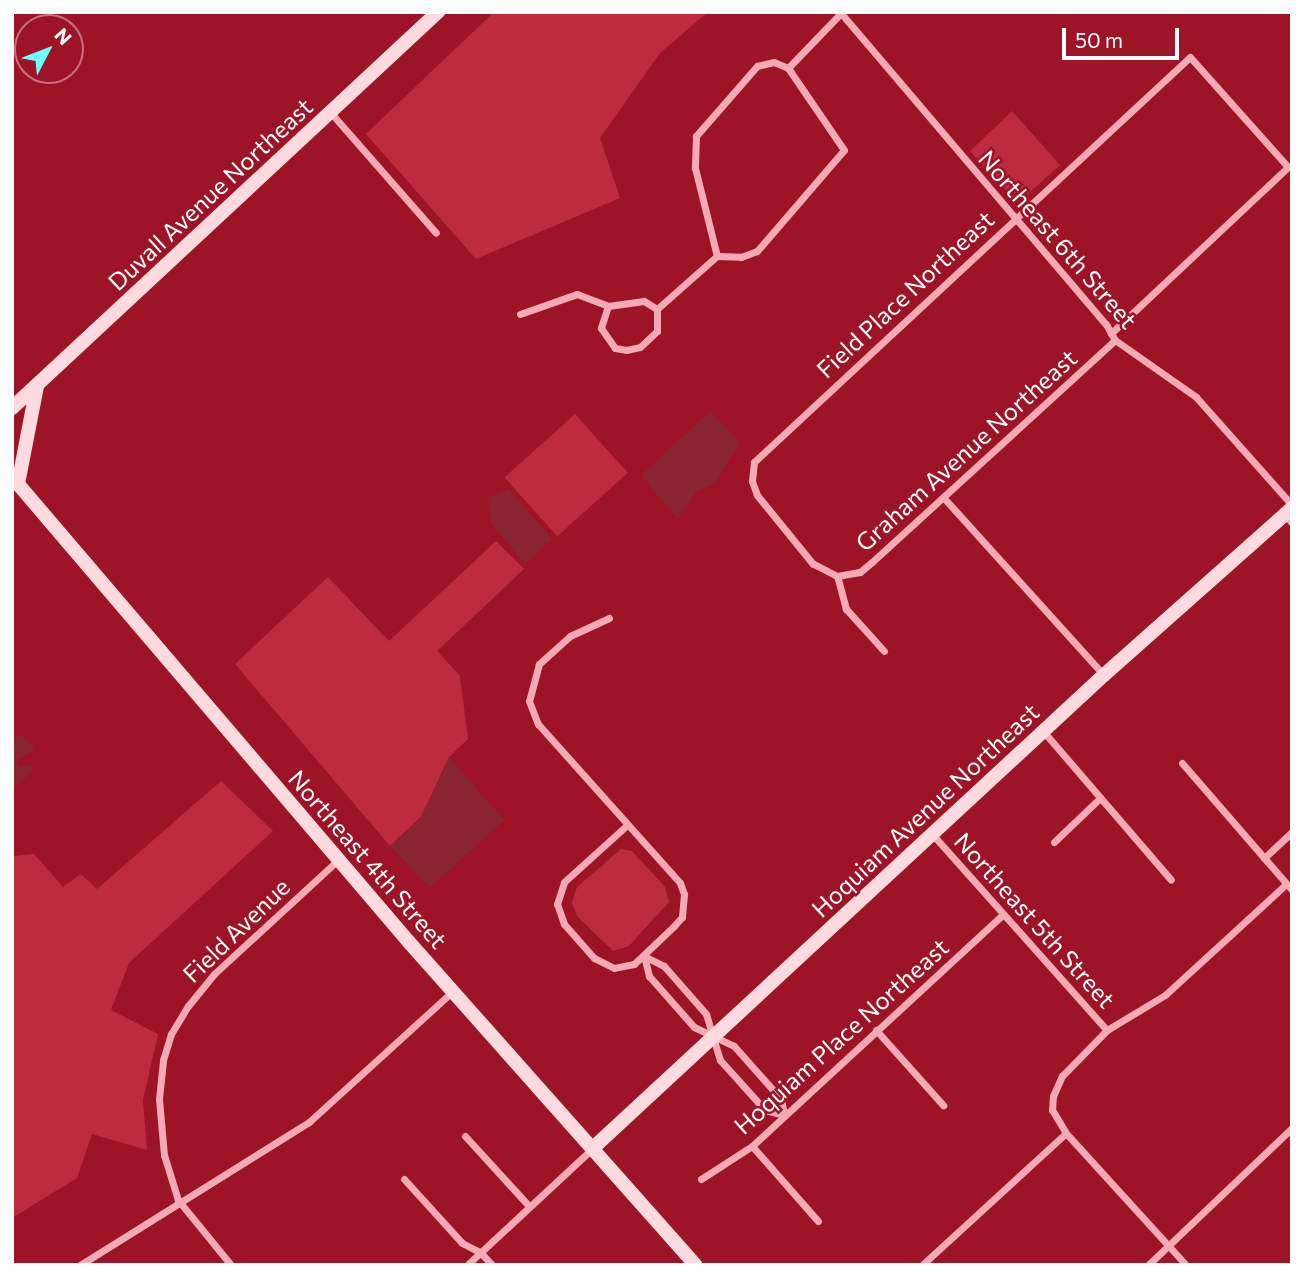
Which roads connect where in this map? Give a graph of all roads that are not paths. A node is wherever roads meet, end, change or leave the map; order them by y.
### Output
1 (438, 12) edge
2 (841, 13) edge
3 (788, 68) junction
4 (331, 113) junction
5 (1288, 167) joint
6 (1013, 219) junction
7 (436, 233) dead end
8 (717, 256) junction
9 (608, 306) junction
10 (657, 309) junction
11 (520, 314) dead end
12 (1113, 336) junction
13 (37, 385) junction
14 (12, 392) edge
15 (12, 408) edge
16 (15, 480) edge
17 (943, 497) junction
18 (1290, 513) edge
19 (837, 576) junction
20 (609, 618) dead end
21 (884, 651) dead end
22 (1104, 675) junction
23 (1043, 732) junction
24 (1182, 763) dead end
25 (1100, 798) junction
26 (628, 825) junction
27 (1292, 832) edge
28 (933, 835) junction
29 (1054, 842) dead end
30 (1264, 858) junction
31 (338, 860) junction
32 (1171, 880) dead end
33 (1289, 887) edge
34 (1002, 915) junction
35 (645, 956) junction
36 (453, 991) junction
37 (876, 1030) junction
38 (1107, 1030) junction
39 (714, 1037) junction
40 (943, 1105) dead end
41 (784, 1115) junction
42 (1292, 1128) edge
43 (1066, 1133) junction
44 (465, 1136) dead end
45 (752, 1146) junction
46 (593, 1148) junction
47 (404, 1179) dead end
48 (701, 1179) dead end
49 (178, 1200) junction
50 (529, 1206) junction
51 (818, 1220) dead end
52 (1168, 1246) junction
53 (480, 1252) junction
54 (80, 1265) edge
55 (231, 1265) edge
56 (467, 1265) edge
57 (492, 1265) edge
58 (696, 1265) edge
59 (922, 1265) edge
60 (1148, 1265) edge
61 (1186, 1265) edge

1 - 4 main road, Duvall Avenue Northeast
2 - 3 street
2 - 6 street, Northeast 6th Street
3 - 8 street
3 - 8 street
4 - 7 street
4 - 13 main road, Duvall Avenue Northeast
5 - 6 street, Field Place Northeast
5 - 12 street, Graham Avenue Northeast
6 - 12 street, Northeast 6th Street
6 - 19 street, Field Place Northeast
8 - 10 street
9 - 10 street
9 - 10 street
9 - 11 street
12 - 17 street, Graham Avenue Northeast
12 - 18 street, Northeast 6th Street
13 - 14 main road
13 - 15 main road, Duvall Avenue Northeast
13 - 16 main road
16 - 31 main road, Northeast 4th Street
17 - 19 street, Graham Avenue Northeast
17 - 22 street
18 - 22 main road, Hoquiam Avenue Northeast
19 - 21 street
20 - 26 street
22 - 23 main road, Hoquiam Avenue Northeast
23 - 25 street
23 - 28 main road, Hoquiam Avenue Northeast
24 - 30 street
25 - 29 street
25 - 32 street
26 - 35 street
26 - 35 street
27 - 30 street
28 - 34 street, Northeast 5th Street
28 - 39 main road, Hoquiam Avenue Northeast
30 - 33 street
31 - 36 main road, Northeast 4th Street
31 - 49 street, Field Avenue
33 - 38 street
34 - 37 street, Hoquiam Place Northeast
34 - 38 street, Northeast 5th Street
35 - 39 street
35 - 39 street
36 - 46 main road, Northeast 4th Street
36 - 49 street
37 - 40 street
37 - 41 street, Hoquiam Place Northeast
38 - 43 street
39 - 41 street
39 - 41 street
39 - 46 main road, Hoquiam Avenue Northeast
41 - 45 street, Hoquiam Place Northeast
42 - 52 street
43 - 52 street
43 - 59 street
44 - 50 street
45 - 48 street, Hoquiam Place Northeast
45 - 51 street
46 - 50 street
46 - 58 main road, Northeast 4th Street
47 - 53 street
49 - 54 street
49 - 55 street
50 - 53 street
52 - 60 street
52 - 61 street
53 - 56 street
53 - 57 street

